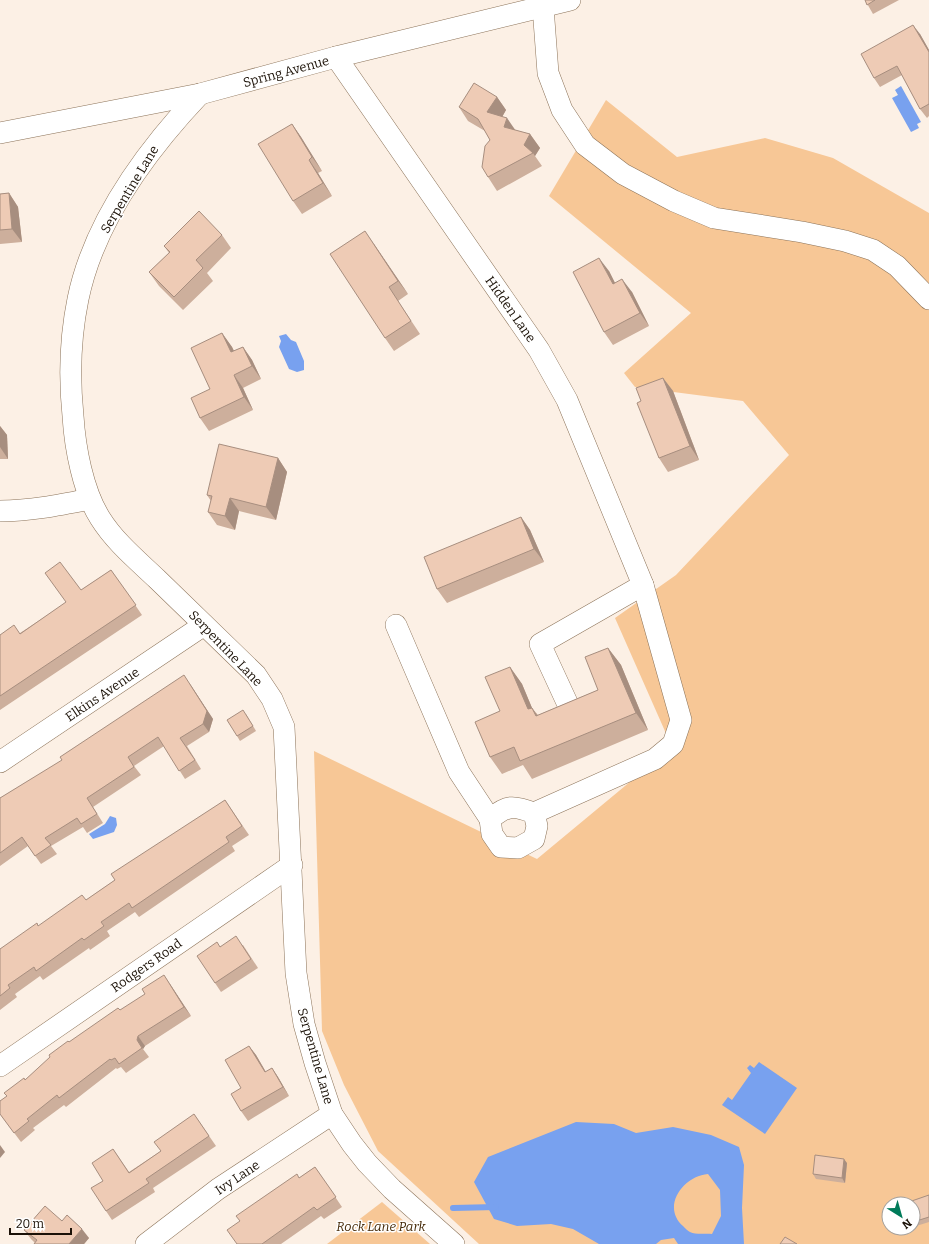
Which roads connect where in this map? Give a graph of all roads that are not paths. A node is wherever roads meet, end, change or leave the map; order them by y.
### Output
1 (570, 0) edge
2 (543, 7) junction
3 (336, 57) junction
4 (200, 94) junction
5 (0, 133) edge
6 (929, 299) edge
7 (90, 498) junction
8 (0, 511) edge
9 (643, 585) junction
10 (396, 624) dead end
11 (204, 625) junction
12 (570, 709) edge
13 (0, 762) edge
14 (534, 813) junction
15 (490, 819) junction
16 (292, 865) junction
17 (0, 1066) edge
18 (332, 1114) junction
19 (146, 1244) edge
20 (454, 1244) edge

1 - 2 street, Spring Avenue
2 - 3 street, Spring Avenue
2 - 6 street
3 - 4 street, Spring Avenue
3 - 9 street, Hidden Lane
4 - 5 street, Spring Avenue
4 - 7 street, Serpentine Lane
7 - 8 street
7 - 11 street, Serpentine Lane
9 - 12 street
9 - 14 street, Hidden Lane
10 - 15 street
11 - 13 street, Elkins Avenue
11 - 16 street, Serpentine Lane
14 - 15 street
14 - 15 street
16 - 17 street, Rodgers Road
16 - 18 street, Serpentine Lane
18 - 19 street, Ivy Lane
18 - 20 street, Serpentine Lane

